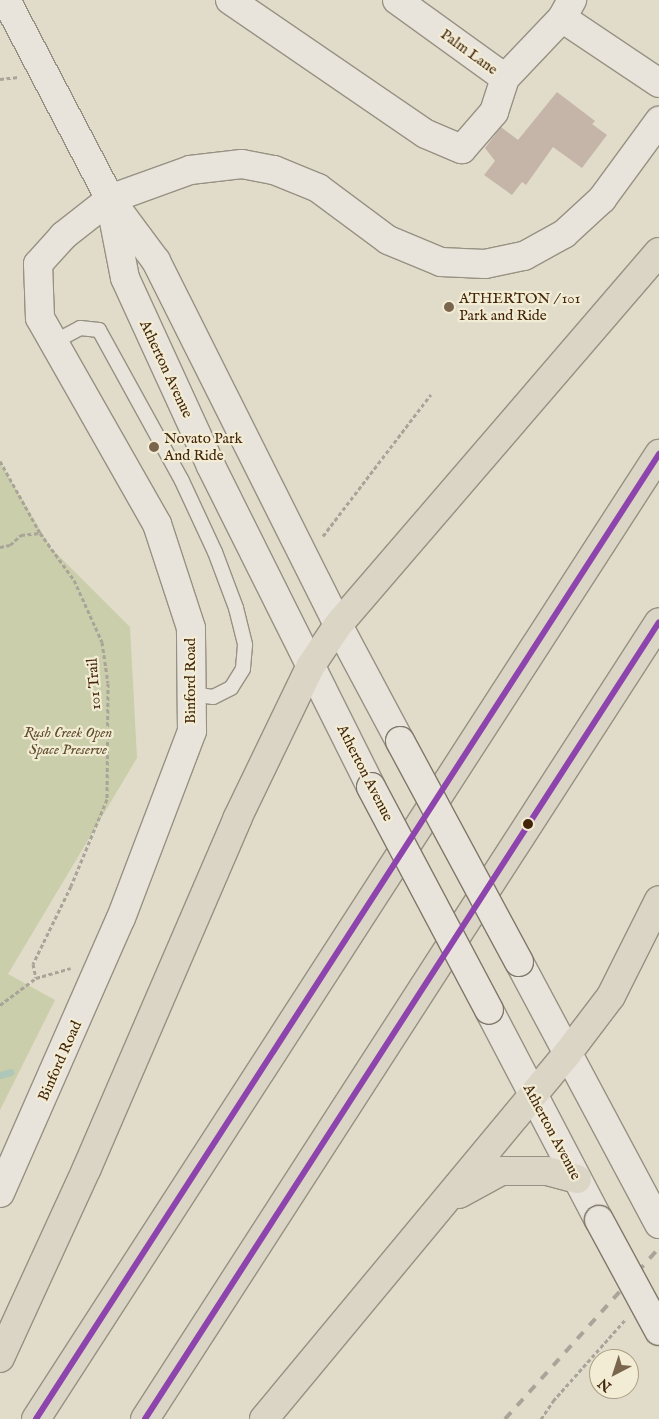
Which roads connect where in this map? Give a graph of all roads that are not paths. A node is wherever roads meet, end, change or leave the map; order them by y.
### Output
1 (6, 0) edge
2 (230, 0) edge
3 (398, 0) edge
4 (567, 9) edge
5 (505, 78) junction
6 (659, 83) edge
7 (659, 121) edge
8 (110, 199) junction
9 (659, 252) edge
10 (54, 342) junction
11 (659, 454) edge
12 (659, 622) edge
13 (338, 625) junction
14 (310, 667) junction
15 (192, 694) junction
16 (659, 900) edge
17 (567, 1054) junction
18 (532, 1094) junction
19 (577, 1179) junction
20 (0, 1194) edge
21 (445, 1203) junction
22 (659, 1224) edge
23 (659, 1331) edge
24 (0, 1358) edge
25 (36, 1419) edge
26 (145, 1419) edge
27 (264, 1419) edge

1 - 8 main road, Atherton Avenue
2 - 5 main road
3 - 5 main road, Palm Lane
4 - 5 main road, Palm Lane
4 - 6 main road
7 - 8 main road, Binford Road
8 - 10 main road, Binford Road
8 - 13 main road, Atherton Avenue
8 - 14 main road, Atherton Avenue
9 - 13 highway
10 - 15 main road, Binford Road
10 - 15 lane
11 - 25 highway
12 - 26 highway
13 - 14 highway
13 - 17 main road, Atherton Avenue, bridge
14 - 18 main road, Atherton Avenue, bridge
14 - 24 highway
15 - 20 main road, Binford Road
16 - 17 highway
17 - 18 highway
17 - 22 main road, Atherton Avenue
18 - 19 main road, Atherton Avenue
18 - 21 highway
19 - 21 highway
19 - 23 main road, Atherton Avenue, bridge
21 - 27 highway

